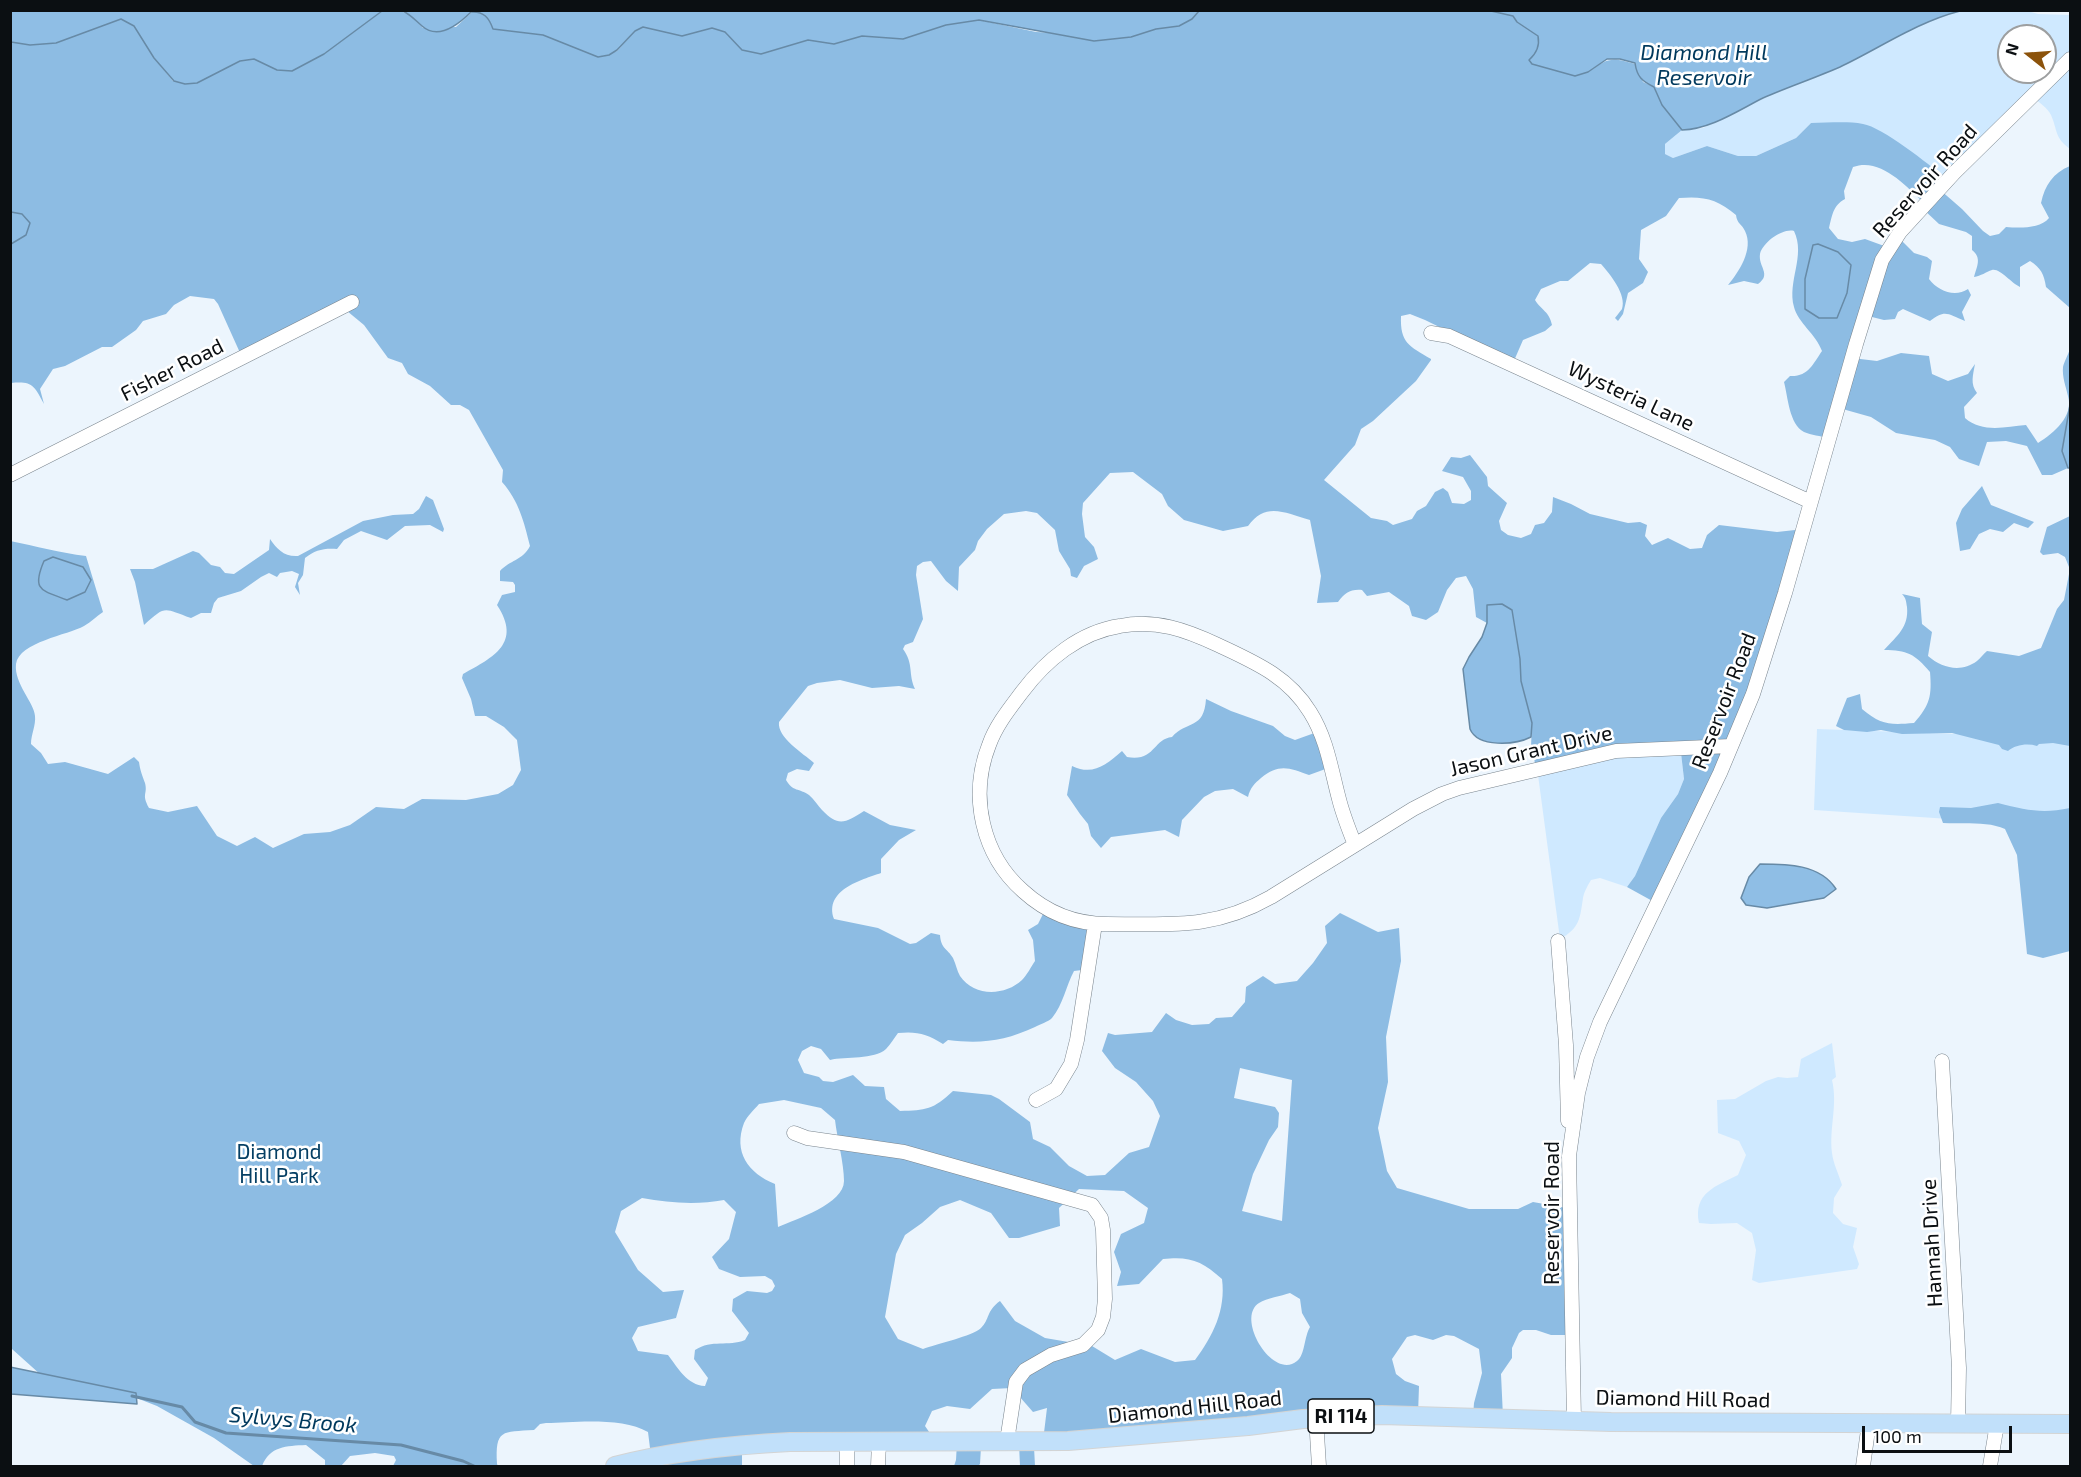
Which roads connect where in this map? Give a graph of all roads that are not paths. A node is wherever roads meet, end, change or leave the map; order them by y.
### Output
1 (2070, 59) edge
2 (352, 302) dead end
3 (1431, 333) dead end
4 (10, 475) edge
5 (1811, 502) junction
6 (1731, 746) junction
7 (1355, 845) junction
8 (1095, 924) junction
9 (1558, 941) dead end
10 (1942, 1061) dead end
11 (1036, 1100) dead end
12 (794, 1133) dead end
13 (1569, 1156) junction
14 (1316, 1418) junction
15 (1575, 1420) junction
16 (1869, 1422) junction
17 (1958, 1423) junction
18 (1998, 1424) junction
19 (2070, 1424) edge
20 (879, 1442) junction
21 (1007, 1442) junction
22 (847, 1443) junction
23 (615, 1467) edge
24 (847, 1467) edge
25 (878, 1467) edge
26 (1319, 1467) edge
27 (1863, 1467) edge
28 (1990, 1467) edge

1 - 5 street, Reservoir Road
2 - 4 street, Fisher Road
3 - 5 street, Wysteria Lane
5 - 6 street, Reservoir Road
6 - 7 street, Jason Grant Drive
6 - 13 street, Reservoir Road
7 - 8 street, Jason Grant Drive
7 - 8 street, Jason Grant Drive
8 - 11 street
9 - 13 street
10 - 17 street, Hannah Drive
12 - 21 street
13 - 15 street, Reservoir Road
14 - 15 main road, Diamond Hill Road / RI 114
14 - 21 main road, Diamond Hill Road / RI 114
14 - 26 street
15 - 16 main road, Diamond Hill Road / RI 114
16 - 17 main road, Diamond Hill Road / RI 114
16 - 27 street
17 - 18 main road, Diamond Hill Road / RI 114
18 - 19 main road, Diamond Hill Road / RI 114
18 - 28 street
20 - 21 main road, Diamond Hill Road / RI 114
20 - 22 main road, Diamond Hill Road / RI 114
20 - 25 street
22 - 23 main road, Diamond Hill Road / RI 114
22 - 24 street

